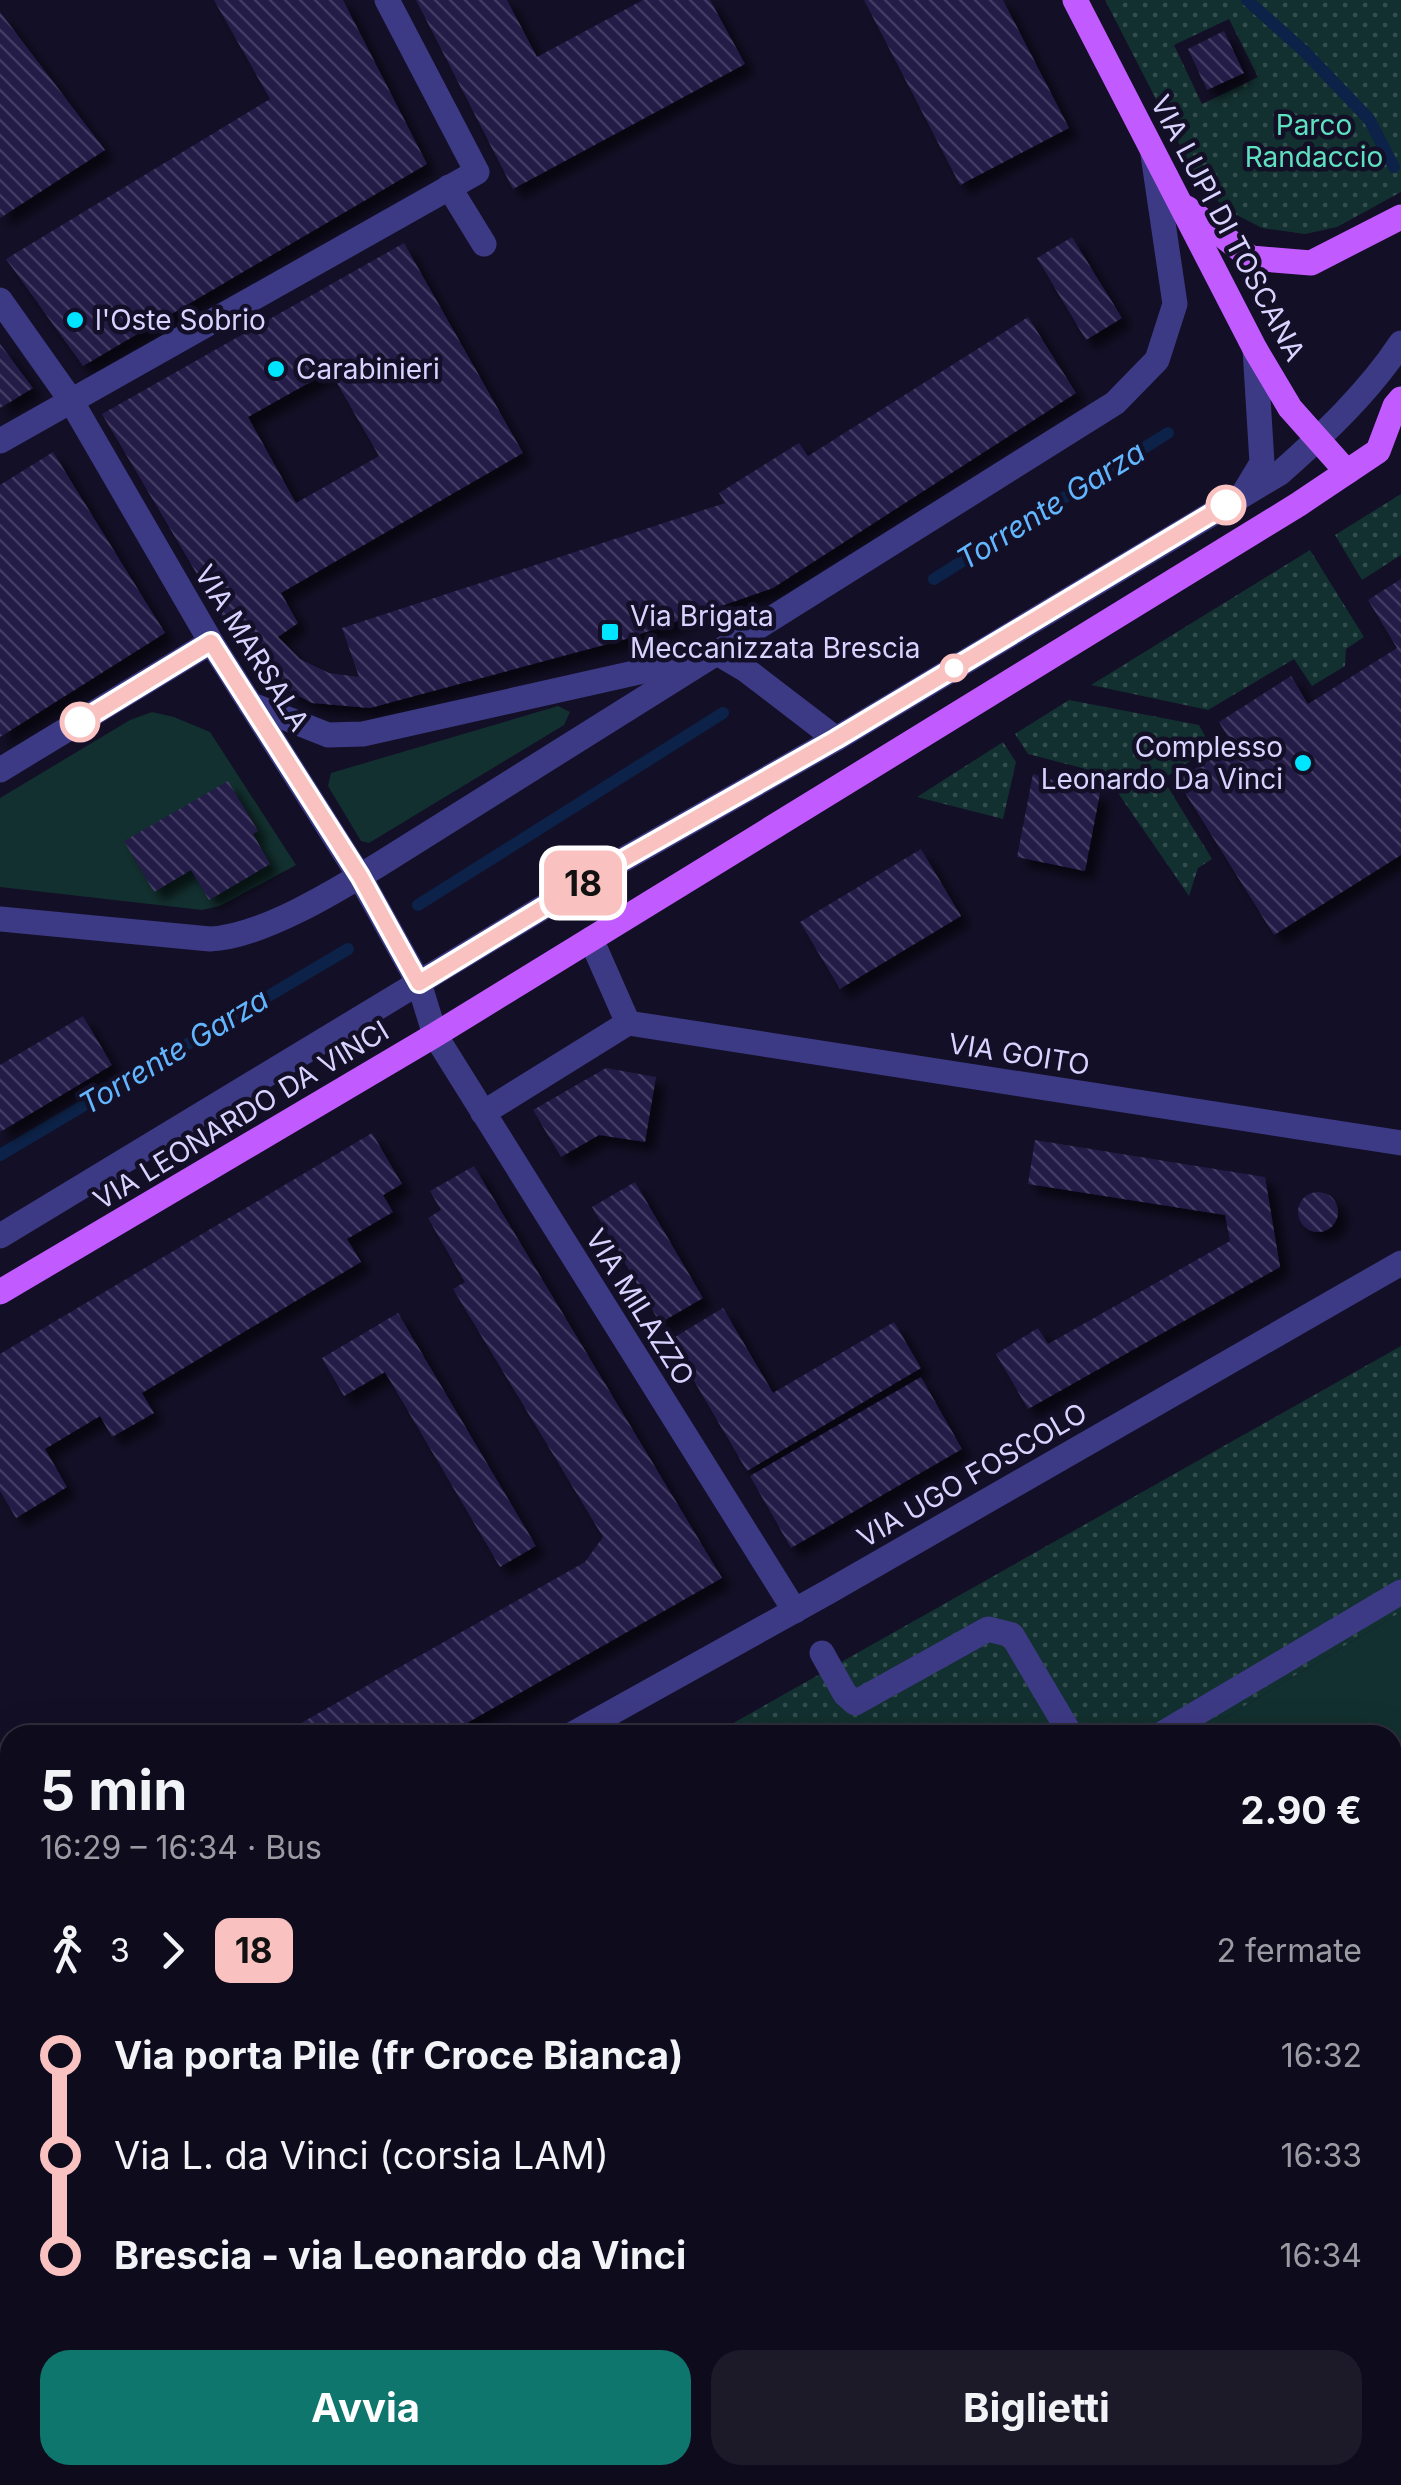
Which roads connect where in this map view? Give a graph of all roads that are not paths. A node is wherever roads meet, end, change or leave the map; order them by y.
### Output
1 (387, 0) edge
2 (1075, 0) edge
3 (1152, 150) junction
4 (449, 187) junction
5 (1179, 202) junction
6 (1401, 217) edge
7 (484, 244) dead end
8 (0, 300) edge
9 (1401, 343) edge
10 (1256, 349) junction
11 (1401, 399) edge
12 (70, 400) junction
13 (1401, 434) edge
14 (1317, 440) junction
15 (0, 441) edge
16 (1378, 451) junction
17 (1347, 472) junction
18 (1242, 495) junction
19 (211, 642) junction
20 (719, 654) junction
21 (250, 704) junction
22 (836, 739) junction
23 (0, 770) edge
24 (360, 876) junction
25 (0, 920) edge
26 (591, 939) junction
27 (419, 983) junction
28 (628, 1023) junction
29 (435, 1036) junction
30 (484, 1113) junction
31 (1401, 1143) edge
32 (0, 1236) edge
33 (1401, 1263) edge
34 (0, 1292) edge
35 (1401, 1592) edge
36 (795, 1611) junction
37 (822, 1653) dead end
38 (590, 1725) edge
39 (1065, 1725) edge
40 (1177, 1725) edge

1 - 4 street
2 - 3 main road, VIA LUPI DI TOSCANA
3 - 5 main road, VIA LUPI DI TOSCANA
3 - 20 street
4 - 7 street
4 - 12 street
5 - 6 main road
5 - 10 main road, VIA LUPI DI TOSCANA
8 - 12 street, VIA MARSALA
9 - 14 street
10 - 14 main road, VIA LUPI DI TOSCANA
10 - 18 street
11 - 16 main road
12 - 15 street
12 - 19 street, VIA MARSALA
13 - 16 street, VIA LEONARDO DA VINCI
14 - 17 main road, VIA LUPI DI TOSCANA
14 - 18 street
16 - 17 main road, VIA LEONARDO DA VINCI
17 - 26 main road, VIA LEONARDO DA VINCI
18 - 22 street
19 - 21 street, VIA MARSALA
19 - 23 street
20 - 21 street
20 - 22 street
20 - 24 street
21 - 24 street, VIA MARSALA
22 - 27 street
24 - 25 street
24 - 27 street, VIA MARSALA
26 - 28 street
26 - 29 main road, VIA LEONARDO DA VINCI
27 - 29 street, VIA MARSALA
27 - 32 street
28 - 30 street
28 - 31 street, VIA GOITO
29 - 30 street, VIA MILAZZO
29 - 34 main road, VIA LEONARDO DA VINCI
30 - 36 street, VIA MILAZZO
33 - 36 street, VIA UGO FOSCOLO
35 - 40 street
36 - 38 street, VIA UGO FOSCOLO
37 - 39 street

